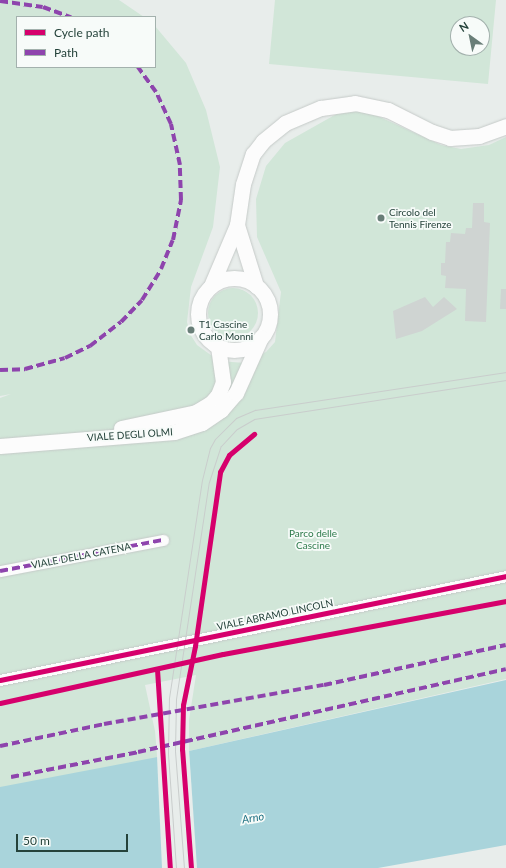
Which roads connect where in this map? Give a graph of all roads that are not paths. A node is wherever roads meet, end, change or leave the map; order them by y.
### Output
1 (506, 126) edge
2 (236, 225) junction
3 (211, 286) junction
4 (256, 286) junction
5 (262, 338) junction
6 (218, 346) junction
7 (69, 439) junction
8 (0, 446) edge
9 (163, 540) dead end
10 (0, 571) edge
11 (506, 576) edge
12 (0, 680) edge

1 - 2 street
2 - 3 street
2 - 4 street
3 - 4 street
3 - 6 street
4 - 5 street
5 - 6 street
5 - 7 street, VIALE DEGLI OLMI
6 - 7 street, VIALE DEGLI OLMI
7 - 8 street, VIALE DEGLI OLMI
9 - 10 street, VIALE DELLA CATENA
11 - 12 street, VIALE ABRAMO LINCOLN

